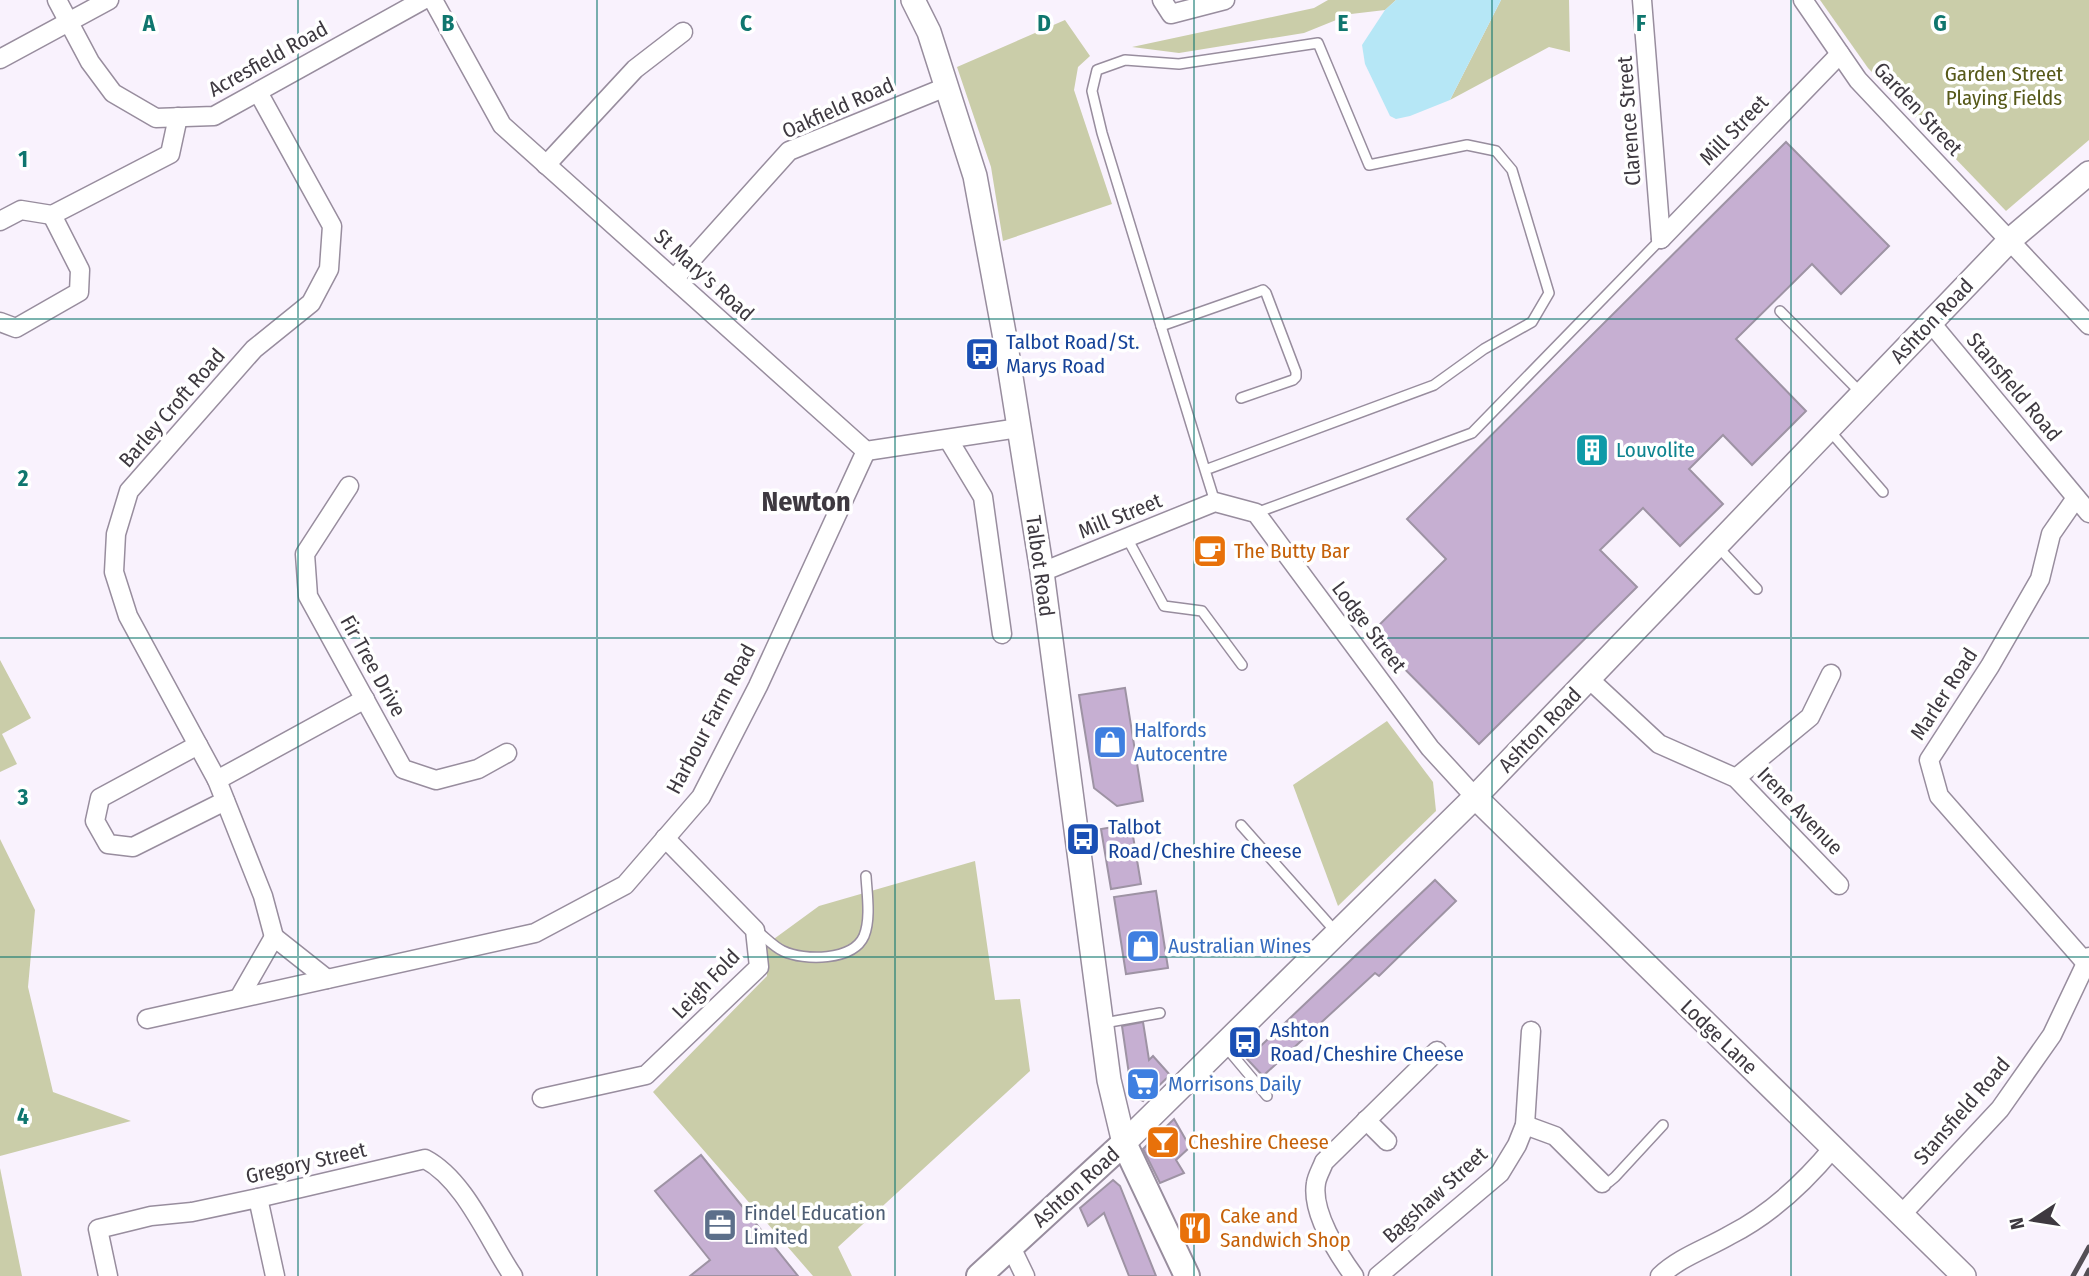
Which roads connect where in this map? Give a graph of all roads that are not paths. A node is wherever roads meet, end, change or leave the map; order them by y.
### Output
1 (57, 0) edge
2 (109, 0) edge
3 (423, 0) edge
4 (433, 0) edge
5 (913, 0) edge
6 (1163, 0) edge
7 (1225, 0) edge
8 (1642, 0) edge
9 (1803, 0) edge
10 (69, 22) junction
11 (683, 32) dead end
12 (1840, 54) junction
13 (0, 59) edge
14 (946, 87) junction
15 (258, 92) junction
16 (178, 117) junction
17 (546, 165) junction
18 (2089, 173) edge
19 (52, 215) junction
20 (0, 221) edge
21 (1661, 239) junction
22 (2010, 240) junction
23 (674, 279) junction
24 (1780, 311) dead end
25 (0, 322) edge
26 (1931, 323) junction
27 (2089, 325) edge
28 (1161, 326) junction
29 (1862, 394) junction
30 (1241, 398) dead end
31 (1019, 428) junction
32 (1829, 429) junction
33 (948, 439) junction
34 (866, 451) junction
35 (1205, 470) junction
36 (349, 486) dead end
37 (1883, 492) dead end
38 (2076, 498) junction
39 (1215, 502) junction
40 (1256, 513) junction
41 (2089, 513) edge
42 (1127, 538) junction
43 (1716, 546) junction
44 (1042, 572) junction
45 (1757, 589) dead end
46 (1002, 634) dead end
47 (1242, 665) dead end
48 (1831, 674) dead end
49 (1589, 678) junction
50 (365, 699) junction
51 (198, 745) junction
52 (507, 753) dead end
53 (1736, 778) junction
54 (217, 780) junction
55 (1475, 797) junction
56 (225, 801) junction
57 (1241, 825) dead end
58 (665, 838) junction
59 (866, 876) dead end
60 (1839, 885) dead end
61 (755, 930) junction
62 (1337, 934) junction
63 (274, 937) junction
64 (2088, 960) edge
65 (327, 979) junction
66 (239, 998) junction
67 (1160, 1013) dead end
68 (147, 1019) dead end
69 (1102, 1024) junction
70 (1531, 1031) dead end
71 (1225, 1046) junction
72 (1437, 1051) dead end
73 (1267, 1096) dead end
74 (542, 1098) dead end
75 (1366, 1120) junction
76 (1525, 1125) junction
77 (1663, 1125) dead end
78 (1387, 1141) dead end
79 (1124, 1143) junction
80 (1833, 1148) junction
81 (1602, 1183) joint
82 (258, 1198) junction
83 (1901, 1214) junction
84 (1011, 1247) junction
85 (510, 1275) edge
86 (1663, 1275) edge
87 (108, 1276) edge
88 (275, 1276) edge
89 (979, 1276) edge
90 (1025, 1276) edge
91 (1187, 1276) edge
92 (1354, 1276) edge
93 (1378, 1276) edge
94 (1964, 1276) edge

1 - 10 street, Acresfield Road
2 - 10 street
3 - 15 street, Acresfield Road
4 - 17 street, St Mary's Road
5 - 14 street, Talbot Road
6 - 7 street
8 - 21 street, Clarence Street
9 - 12 street, Garden Street
10 - 13 street
10 - 16 street, Acresfield Road
11 - 17 street
12 - 21 street, Mill Street
12 - 22 street, Garden Street
14 - 23 street, Oakfield Road
14 - 31 street, Talbot Road
15 - 16 street, Acresfield Road
15 - 51 street, Barley Croft Road
16 - 19 street
17 - 23 street, St Mary's Road
18 - 22 street, Ashton Road
19 - 20 street
19 - 25 street
21 - 40 lane
22 - 26 street, Ashton Road
22 - 27 street, Garden Street
23 - 34 street, St Mary's Road
24 - 29 lane
26 - 29 street, Ashton Road
26 - 38 street, Stansfield Road
28 - 30 lane
28 - 35 lane
28 - 35 lane
29 - 32 street, Ashton Road
31 - 33 street
31 - 44 street, Talbot Road
32 - 37 lane
32 - 43 street, Ashton Road
33 - 34 street
33 - 46 street
34 - 58 street, Harbour Farm Road
35 - 39 lane
36 - 50 street, Fir Tree Drive
38 - 41 street, Stansfield Road
38 - 64 street, Marler Road
39 - 40 street
39 - 42 street, Mill Street
40 - 55 street, Lodge Street
42 - 44 street, Mill Street
42 - 47 lane
43 - 45 lane
43 - 49 street, Ashton Road
44 - 69 street, Talbot Road
48 - 53 street
49 - 53 street, Irene Avenue
49 - 55 street, Ashton Road
50 - 52 street, Fir Tree Drive
50 - 54 street
51 - 54 street, Barley Croft Road
51 - 56 street
53 - 60 street, Irene Avenue
54 - 56 street, Barley Croft Road
55 - 62 street, Ashton Road
55 - 80 street, Lodge Lane
56 - 63 street, Barley Croft Road
57 - 62 lane
58 - 61 street, Leigh Fold
58 - 65 street, Harbour Farm Road
59 - 61 lane
61 - 74 street, Leigh Fold
62 - 71 street, Ashton Road
63 - 65 street
63 - 66 street
64 - 83 street, Stansfield Road
65 - 66 street, Harbour Farm Road
66 - 68 street, Harbour Farm Road
67 - 69 lane
69 - 79 street, Talbot Road
70 - 76 street, Bagshaw Street
71 - 73 lane
71 - 79 street, Ashton Road
72 - 75 street
75 - 78 street
75 - 92 street
76 - 81 street
76 - 93 street, Bagshaw Street
77 - 81 lane
79 - 84 main road, Ashton Road
79 - 91 main road
80 - 83 street, Lodge Lane
80 - 86 street
82 - 85 street, Gregory Street
82 - 87 street, Gregory Street
82 - 88 street
83 - 94 street, Lodge Lane
84 - 89 main road, Ashton Road
84 - 90 street

